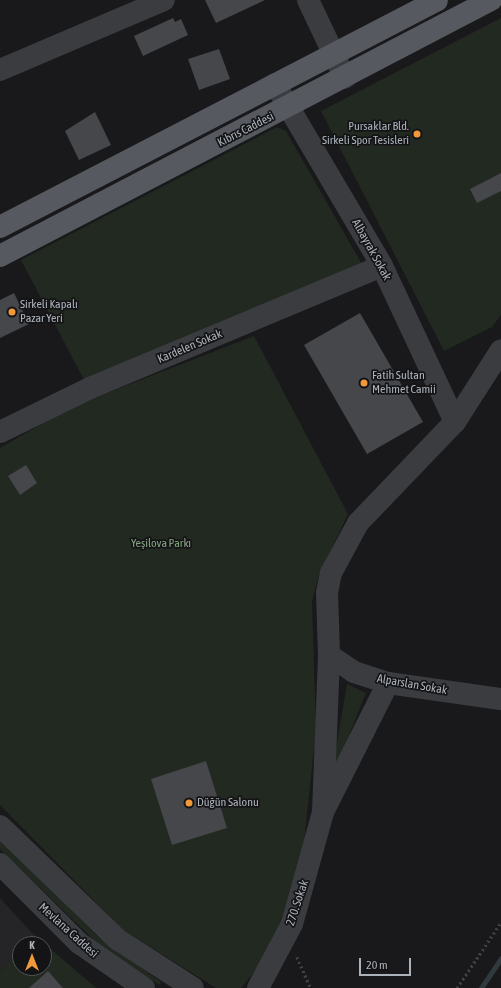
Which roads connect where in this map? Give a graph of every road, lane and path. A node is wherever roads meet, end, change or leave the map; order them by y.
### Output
1 (164, 0) edge
2 (308, 0) edge
3 (437, 0) edge
4 (491, 0) edge
5 (335, 50) junction
6 (0, 70) edge
7 (345, 78) junction
8 (275, 84) junction
9 (290, 107) junction
10 (0, 227) edge
11 (0, 256) edge
12 (382, 266) junction
13 (501, 350) edge
14 (455, 422) junction
15 (0, 432) edge
16 (329, 655) junction
17 (388, 683) junction
18 (501, 699) edge
19 (323, 812) junction
20 (0, 826) edge
21 (0, 864) edge
22 (501, 922) edge
23 (286, 940) junction
24 (144, 988) edge
25 (193, 988) edge
26 (258, 988) edge
27 (311, 988) edge
28 (457, 988) edge

1 - 6 street
2 - 5 street
3 - 5 main road
4 - 7 main road, Kıbrıs Caddesi
5 - 7 street
5 - 8 main road
7 - 9 main road, Kıbrıs Caddesi
8 - 9 street, Albayrak Sokak
8 - 10 main road
9 - 11 main road, Kıbrıs Caddesi
9 - 12 street, Albayrak Sokak
12 - 14 street, Albayrak Sokak
12 - 15 street, Kardelen Sokak
13 - 14 street
14 - 16 street
16 - 17 street, Alparslan Sokak
16 - 19 street
17 - 18 street, Alparslan Sokak
17 - 19 street
19 - 23 street, 270. Sokak
20 - 25 street
21 - 24 street, Mevlana Caddesi
22 - 28 path
23 - 26 street, 270. Sokak
23 - 27 path

